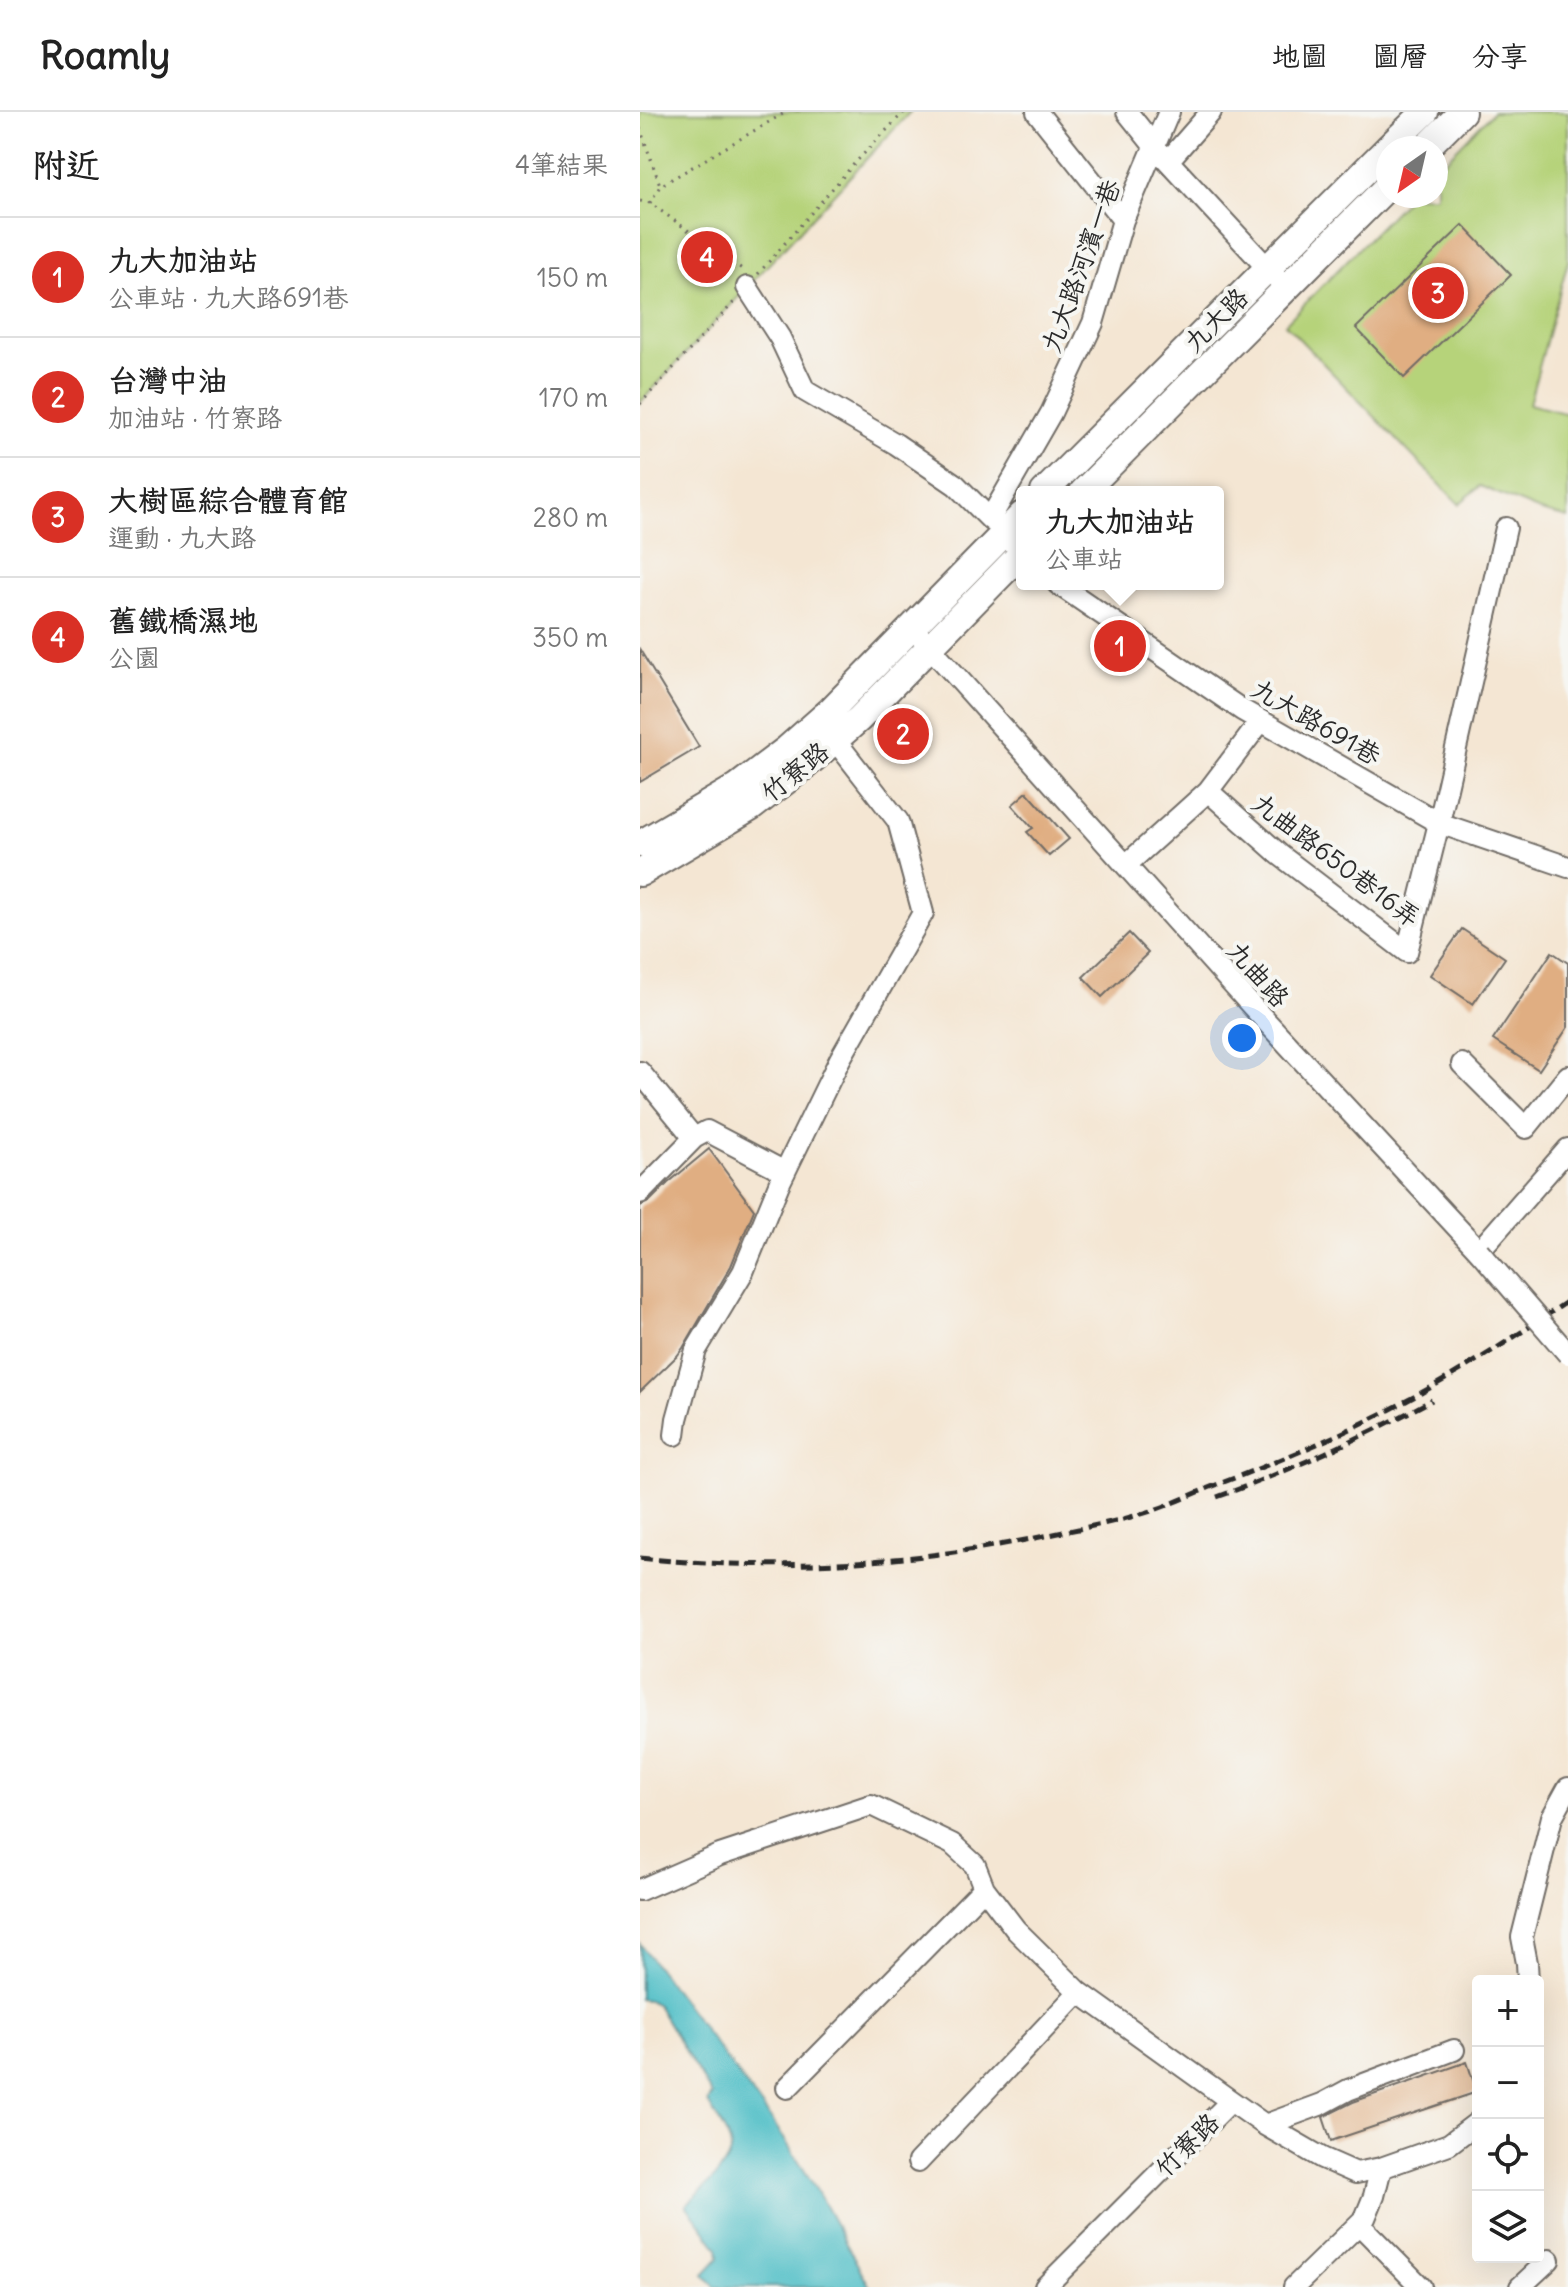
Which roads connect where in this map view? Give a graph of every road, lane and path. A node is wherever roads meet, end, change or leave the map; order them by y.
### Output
1 (786, 112) edge
2 (904, 112) edge
3 (1037, 112) edge
4 (1127, 112) edge
5 (1169, 112) edge
6 (1211, 112) edge
7 (1425, 112) edge
8 (1462, 112) edge
9 (640, 128) edge
10 (1400, 136) edge
11 (1438, 136) edge
12 (1161, 154) junction
13 (1376, 160) edge
14 (660, 186) junction
15 (1376, 198) edge
16 (640, 201) edge
17 (650, 203) junction
18 (1123, 220) junction
19 (1267, 268) junction
20 (751, 282) junction
21 (1286, 288) junction
22 (640, 404) edge
23 (1021, 486) edge
24 (1050, 486) edge
25 (1089, 486) edge
26 (1016, 497) edge
27 (1006, 521) edge
28 (1506, 528) dead end
29 (1016, 542) edge
30 (1016, 561) edge
31 (1067, 590) edge
32 (911, 627) junction
33 (931, 648) junction
34 (1261, 721) junction
35 (835, 740) junction
36 (1208, 791) junction
37 (721, 811) junction
38 (1439, 823) junction
39 (640, 844) edge
40 (1126, 865) junction
41 (1568, 867) edge
42 (640, 873) edge
43 (1462, 1064) dead end
44 (640, 1072) edge
45 (1568, 1076) edge
46 (694, 1138) junction
47 (1568, 1149) edge
48 (785, 1172) junction
49 (642, 1188) edge
50 (1479, 1251) junction
51 (1568, 1354) edge
52 (675, 1435) dead end
53 (1568, 1788) edge
54 (1560, 1829) edge
55 (984, 1888) junction
56 (640, 1890) edge
57 (1528, 1975) edge
58 (1079, 1992) junction
59 (1454, 2050) dead end
60 (787, 2088) dead end
61 (1231, 2101) junction
62 (1265, 2125) junction
63 (1472, 2127) edge
64 (918, 2162) dead end
65 (1381, 2168) junction
66 (1359, 2224) junction
67 (1549, 2260) dead end
68 (1305, 2283) edge
69 (1045, 2287) edge
70 (1421, 2287) edge
71 (1520, 2287) edge

1 - 14 path
2 - 20 path
3 - 18 street
4 - 12 street
5 - 12 street, 九大路河濱一巷
6 - 12 street
7 - 10 main road, 九大路
8 - 11 main road
9 - 14 path
12 - 18 street, 九大路河濱一巷
12 - 19 street
13 - 19 main road, 九大路
14 - 17 path
15 - 21 main road, 九大路
16 - 17 path
17 - 20 path
18 - 23 street, 九大路河濱一巷
19 - 21 street
19 - 24 main road, 九大路
20 - 22 path
20 - 27 street
21 - 25 main road, 九大路
26 - 27 street, 九大路河濱一巷
27 - 29 street
27 - 32 main road
28 - 38 street
30 - 33 main road
31 - 34 street, 九大路691巷
32 - 33 street, 九曲路
32 - 37 main road, 竹寮路
33 - 35 main road, 竹寮路
33 - 40 street, 九曲路
34 - 36 street
34 - 38 street, 九大路691巷
35 - 37 main road, 竹寮路
35 - 48 street
36 - 38 street, 九曲路650巷16弄
36 - 40 street
37 - 39 main road, 竹寮路
37 - 42 main road, 竹寮路
38 - 41 street, 九大路691巷
40 - 50 street, 九曲路
43 - 45 street
44 - 46 street
46 - 48 street
46 - 49 street
47 - 50 street
48 - 52 street
50 - 51 street, 九曲路, bridge
53 - 54 street
54 - 57 street
55 - 56 street, 竹寮路
55 - 58 street, 竹寮路
55 - 60 street
58 - 61 street, 竹寮路
58 - 64 street
59 - 62 street
61 - 62 street
61 - 69 street, 竹寮路
62 - 65 street
63 - 65 street
65 - 66 street
66 - 68 street
66 - 70 street
67 - 71 street

